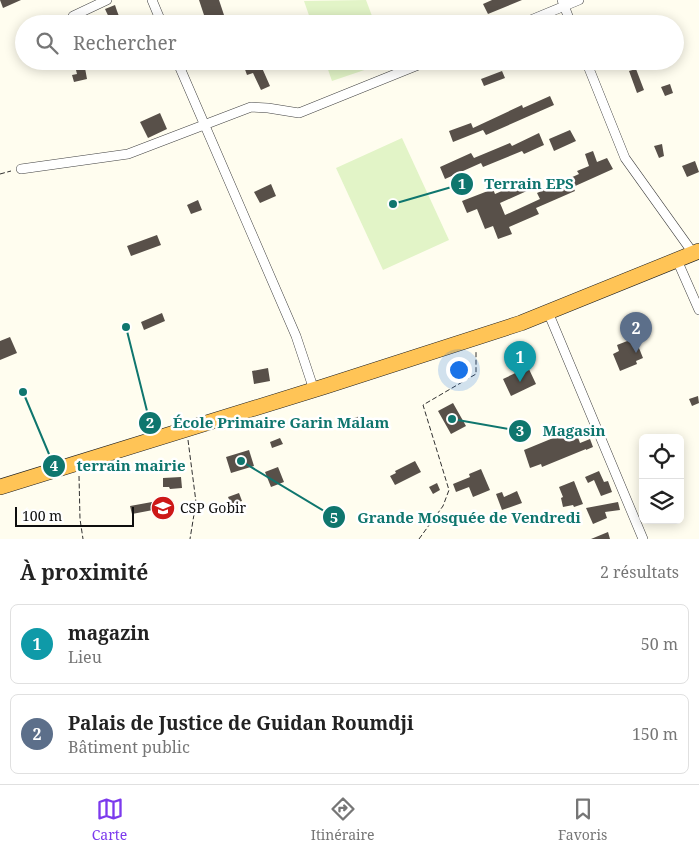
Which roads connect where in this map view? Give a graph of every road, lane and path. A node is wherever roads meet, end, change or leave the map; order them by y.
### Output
1 (106, 0) edge
2 (152, 0) edge
3 (579, 0) edge
4 (563, 3) edge
5 (75, 15) edge
6 (158, 15) edge
7 (539, 15) edge
8 (568, 15) edge
9 (182, 70) edge
10 (406, 70) edge
11 (590, 70) edge
12 (204, 124) junction
13 (21, 169) joint
14 (0, 174) edge
15 (696, 252) edge
16 (677, 260) junction
17 (699, 310) edge
18 (548, 312) junction
19 (476, 338) junction
20 (314, 390) junction
21 (186, 429) junction
22 (78, 463) junction
23 (0, 487) edge
24 (83, 539) edge
25 (190, 539) edge
26 (419, 539) edge
27 (643, 539) edge

1 - 5 street
2 - 6 street
3 - 4 street
4 - 7 street
4 - 8 street
9 - 12 street
10 - 12 street
11 - 15 street
12 - 13 street
12 - 20 street
13 - 14 path
15 - 16 highway
16 - 17 street
16 - 18 highway
18 - 19 highway
18 - 27 street
19 - 20 highway
19 - 26 path
20 - 21 highway
21 - 22 highway
21 - 25 path
22 - 23 highway
22 - 24 path

